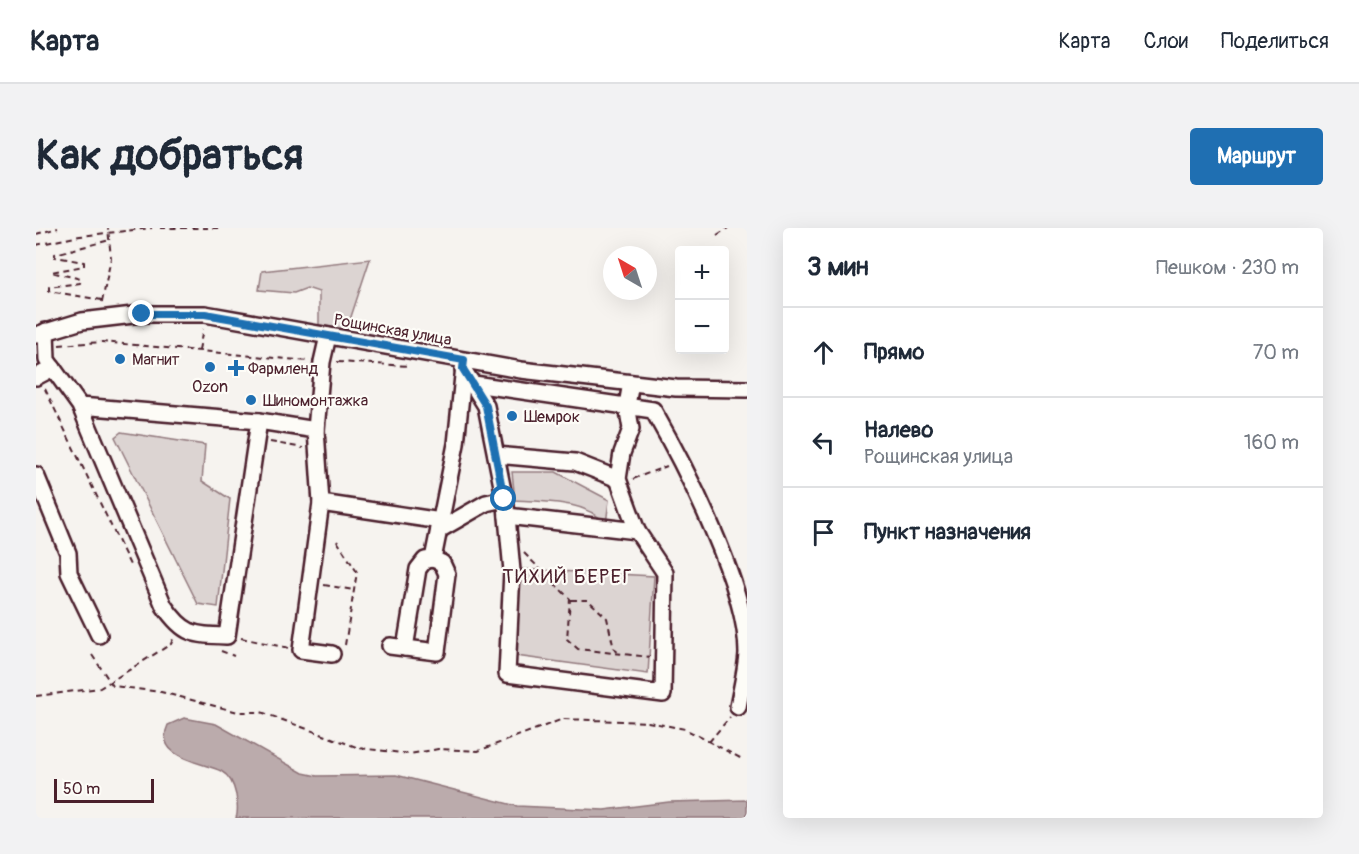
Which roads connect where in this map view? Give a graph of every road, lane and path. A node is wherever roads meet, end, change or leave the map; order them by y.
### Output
1 (58, 228) edge
2 (108, 228) edge
3 (152, 228) edge
4 (160, 228) edge
5 (219, 228) edge
6 (728, 228) edge
7 (36, 234) edge
8 (110, 234) junction
9 (717, 235) dead end
10 (110, 240) junction
11 (36, 245) edge
12 (205, 314) junction
13 (328, 336) junction
14 (43, 337) edge
15 (199, 350) junction
16 (322, 362) junction
17 (464, 364) junction
18 (420, 366) dead end
19 (53, 368) junction
20 (36, 377) edge
21 (631, 382) junction
22 (474, 384) junction
23 (747, 389) edge
24 (627, 405) junction
25 (80, 406) junction
26 (259, 421) junction
27 (316, 430) junction
28 (496, 455) junction
29 (681, 460) junction
30 (36, 475) edge
31 (618, 482) junction
32 (504, 499) junction
33 (321, 503) junction
34 (507, 516) junction
35 (440, 526) junction
36 (637, 531) junction
37 (509, 539) junction
38 (337, 541) dead end
39 (433, 559) junction
40 (320, 585) dead end
41 (354, 590) junction
42 (570, 599) junction
43 (177, 625) junction
44 (99, 635) dead end
45 (226, 636) junction
46 (345, 645) dead end
47 (301, 650) junction
48 (332, 654) dead end
49 (621, 654) junction
50 (92, 655) dead end
51 (649, 657) dead end
52 (111, 682) junction
53 (36, 696) edge
54 (738, 708) joint
55 (710, 741) junction
56 (744, 760) dead end

1 - 7 path
2 - 8 path
3 - 8 path
4 - 5 path
6 - 9 path
8 - 10 path
8 - 11 path
10 - 10 path
12 - 13 street, Рощинская улица
12 - 14 street, Рощинская улица
12 - 15 path
13 - 16 street
13 - 17 street, Рощинская улица
14 - 15 path
14 - 19 street
15 - 16 path
16 - 18 path
16 - 27 street
17 - 21 street, Рощинская улица
17 - 22 street
17 - 35 street
19 - 20 street
19 - 25 street
21 - 23 street, Рощинская улица
21 - 24 street
22 - 24 street
22 - 28 street
24 - 29 street
24 - 31 street
25 - 26 street
25 - 43 street
26 - 27 street
26 - 45 street
27 - 33 street
28 - 31 street
28 - 32 street
29 - 31 path
29 - 54 street
30 - 44 street
31 - 36 street
32 - 34 street
32 - 35 street
33 - 35 street
33 - 47 street
34 - 36 street
34 - 37 street
35 - 39 street
36 - 37 street
37 - 42 path
38 - 41 path
39 - 39 street
40 - 41 path
41 - 46 path
42 - 49 path
42 - 49 path
43 - 45 street
43 - 52 path
45 - 47 path
47 - 48 street
49 - 51 path
50 - 52 path
52 - 53 path
52 - 55 path
54 - 55 path
55 - 56 path

